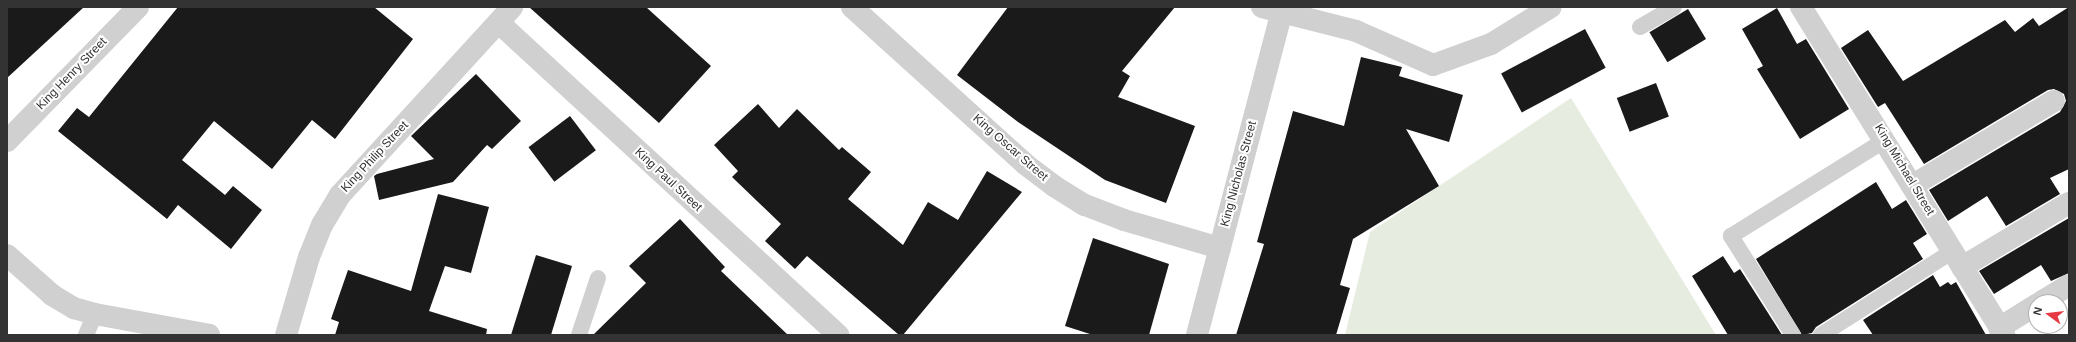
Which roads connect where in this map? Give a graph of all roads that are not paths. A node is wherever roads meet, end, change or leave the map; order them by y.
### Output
1 (138, 7) edge
2 (852, 7) edge
3 (1551, 7) edge
4 (1674, 7) edge
5 (1805, 8) edge
6 (1271, 10) edge
7 (505, 15) edge
8 (1640, 27) dead end
9 (2054, 101) dead end
10 (1885, 140) junction
11 (7, 141) edge
12 (1913, 185) junction
13 (2069, 203) edge
14 (1220, 248) junction
15 (7, 255) edge
16 (1957, 259) junction
17 (598, 278) dead end
18 (2069, 285) edge
19 (2054, 294) edge
20 (2028, 311) edge
21 (95, 314) junction
22 (2002, 331) edge
23 (86, 335) edge
24 (209, 335) edge
25 (286, 335) edge
26 (579, 335) edge
27 (838, 335) edge
28 (1197, 335) edge
29 (1793, 335) edge
30 (1821, 335) edge

1 - 11 street, King Henry Street
2 - 14 street, King Oscar Street
3 - 6 street
4 - 8 lane
5 - 10 street, King Michael Street
6 - 14 street, King Nicholas Street
7 - 25 street, King Philip Street
7 - 27 street, King Paul Street
9 - 12 street
10 - 12 street, King Michael Street
10 - 29 lane
12 - 16 street, King Michael Street
13 - 16 street
14 - 28 street, King Nicholas Street
15 - 21 street
16 - 22 street, King Michael Street
16 - 30 lane
17 - 26 lane
18 - 19 street
20 - 22 street
21 - 23 lane
21 - 24 street

